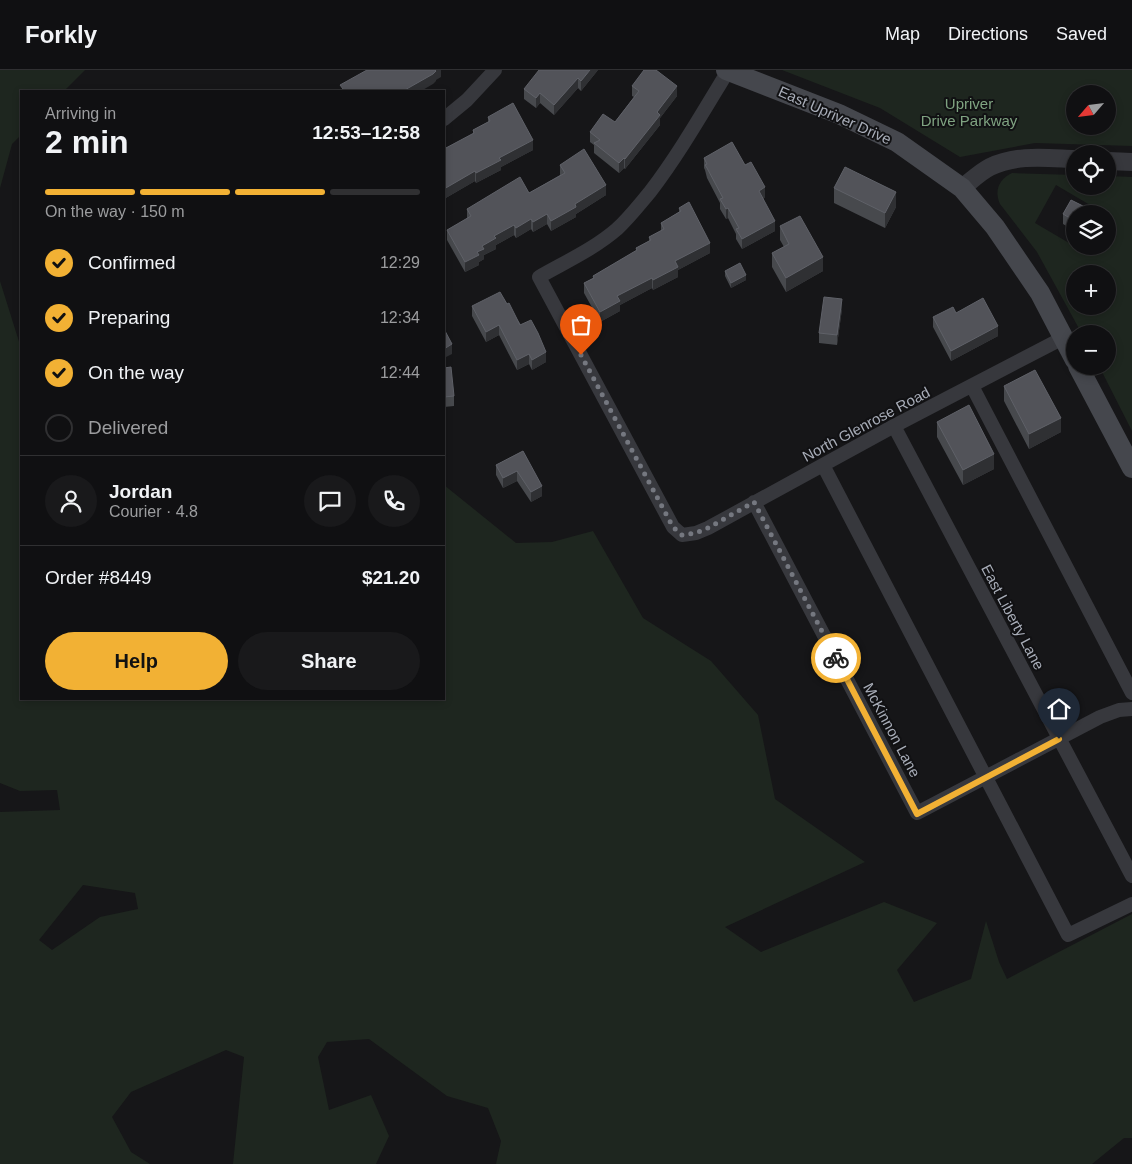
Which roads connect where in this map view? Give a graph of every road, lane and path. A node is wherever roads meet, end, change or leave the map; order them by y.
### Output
1 (495, 70) edge
2 (727, 70) edge
3 (445, 118) edge
4 (1066, 159) edge
5 (1116, 161) edge
6 (1132, 162) edge
7 (962, 188) junction
8 (1063, 338) junction
9 (1066, 344) edge
10 (1083, 375) edge
11 (972, 386) junction
12 (894, 426) junction
13 (823, 465) junction
14 (1132, 468) edge
15 (754, 502) junction
16 (1132, 693) edge
17 (1132, 709) edge
18 (1059, 739) junction
19 (986, 778) junction
20 (1132, 876) edge
21 (1132, 904) edge

1 - 3 street
2 - 7 main road, East Upriver Drive
2 - 15 street, North Glenrose Road
4 - 7 street
5 - 6 street
7 - 8 main road, East Upriver Drive
8 - 9 main road, East Upriver Drive
8 - 11 street, North Glenrose Road
10 - 14 main road
11 - 12 street, North Glenrose Road
11 - 16 street
12 - 13 street, North Glenrose Road
12 - 18 street, East Liberty Lane
13 - 15 street, North Glenrose Road
13 - 19 street
15 - 19 street, McKinnon Lane
17 - 18 street
18 - 19 street
18 - 20 street, East Liberty Lane
19 - 21 street

